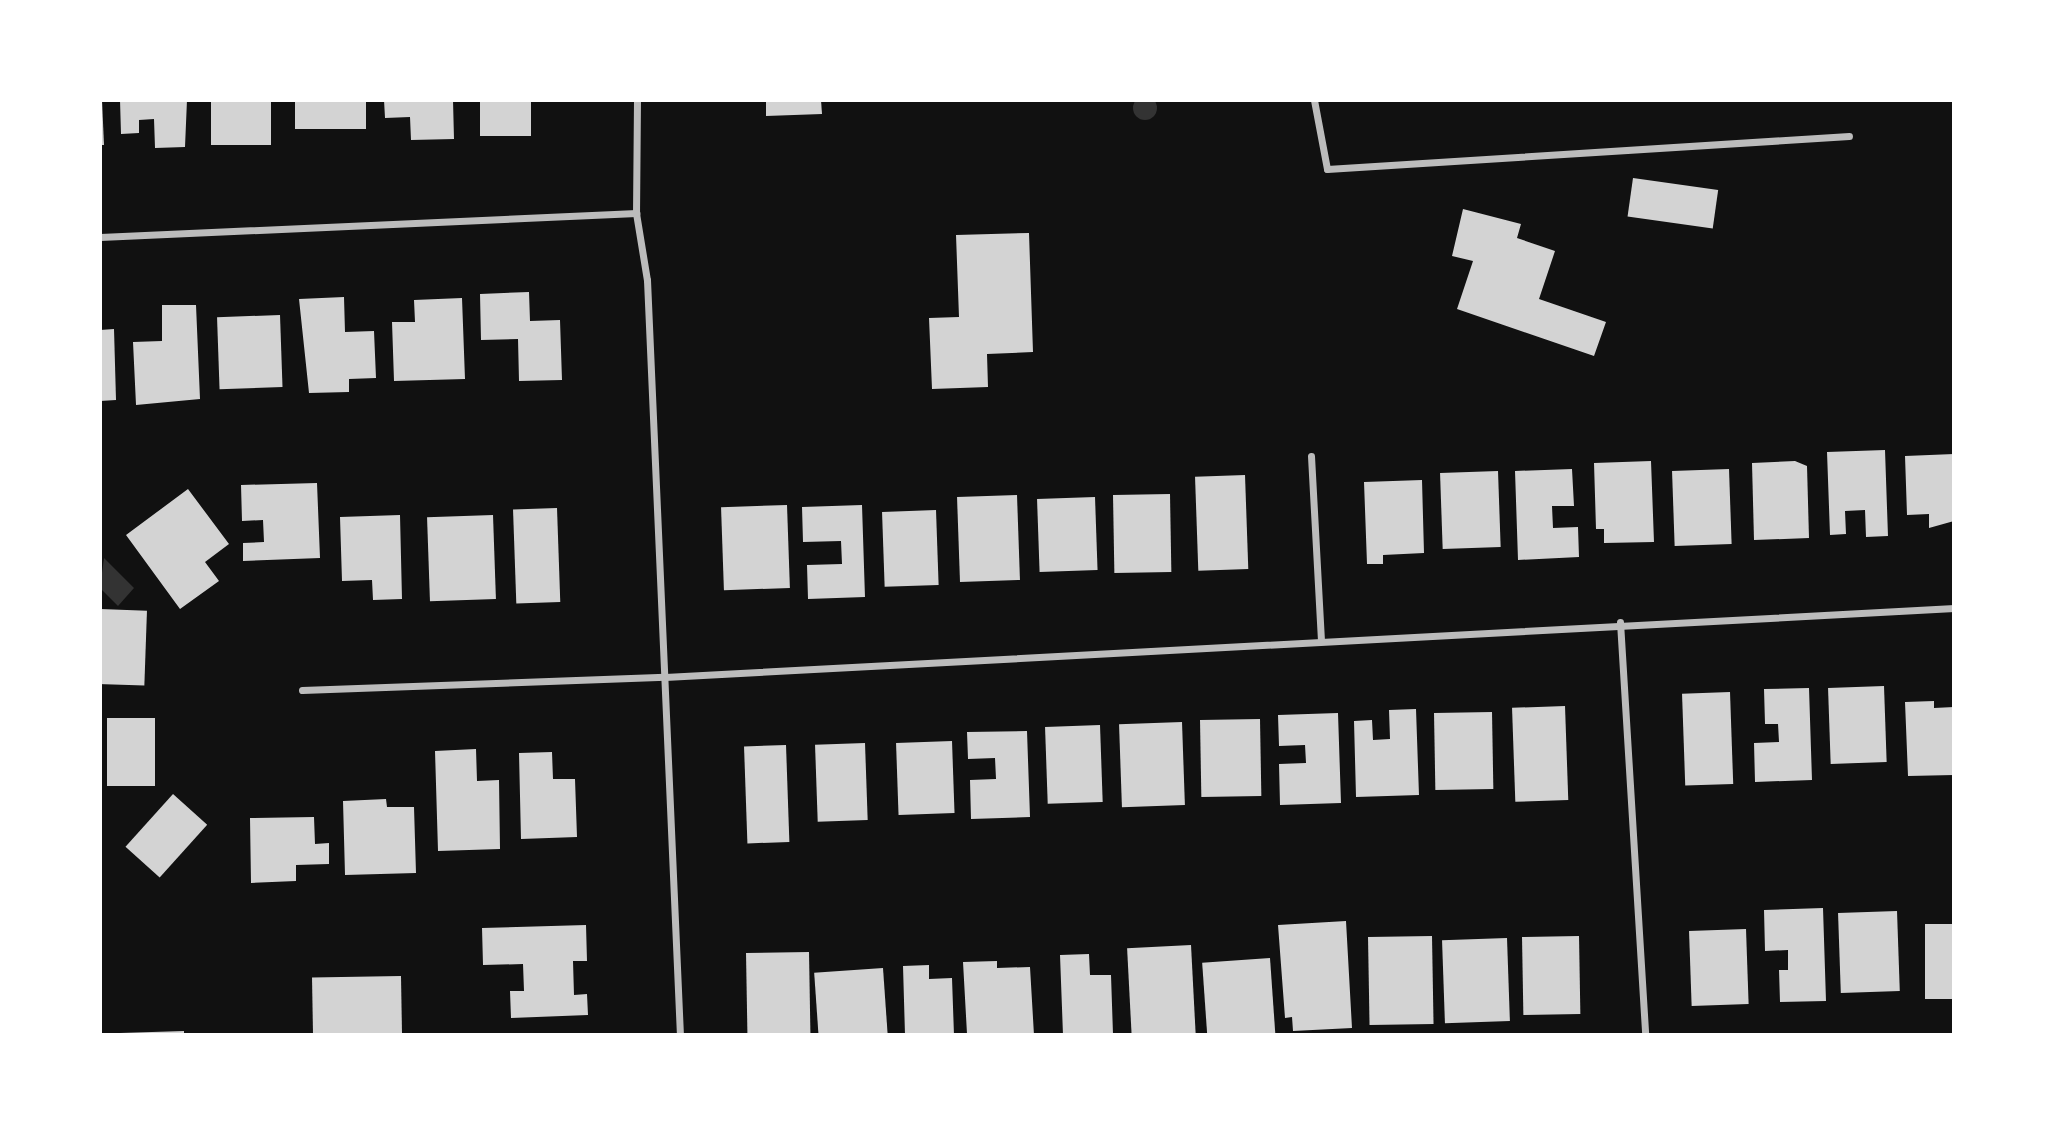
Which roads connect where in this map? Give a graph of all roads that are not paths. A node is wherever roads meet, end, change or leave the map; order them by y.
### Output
1 (637, 100) edge
2 (1314, 100) edge
3 (1849, 136) dead end
4 (636, 214) junction
5 (100, 237) edge
6 (1311, 456) dead end
7 (1954, 608) edge
8 (1620, 622) junction
9 (1321, 640) junction
10 (665, 677) junction
11 (302, 690) dead end
12 (680, 1035) edge
13 (1645, 1035) edge

1 - 4 street
2 - 3 street
4 - 5 street
4 - 10 street
6 - 9 street
7 - 8 street
8 - 9 street
8 - 13 street
9 - 10 street
10 - 11 street
10 - 12 street

